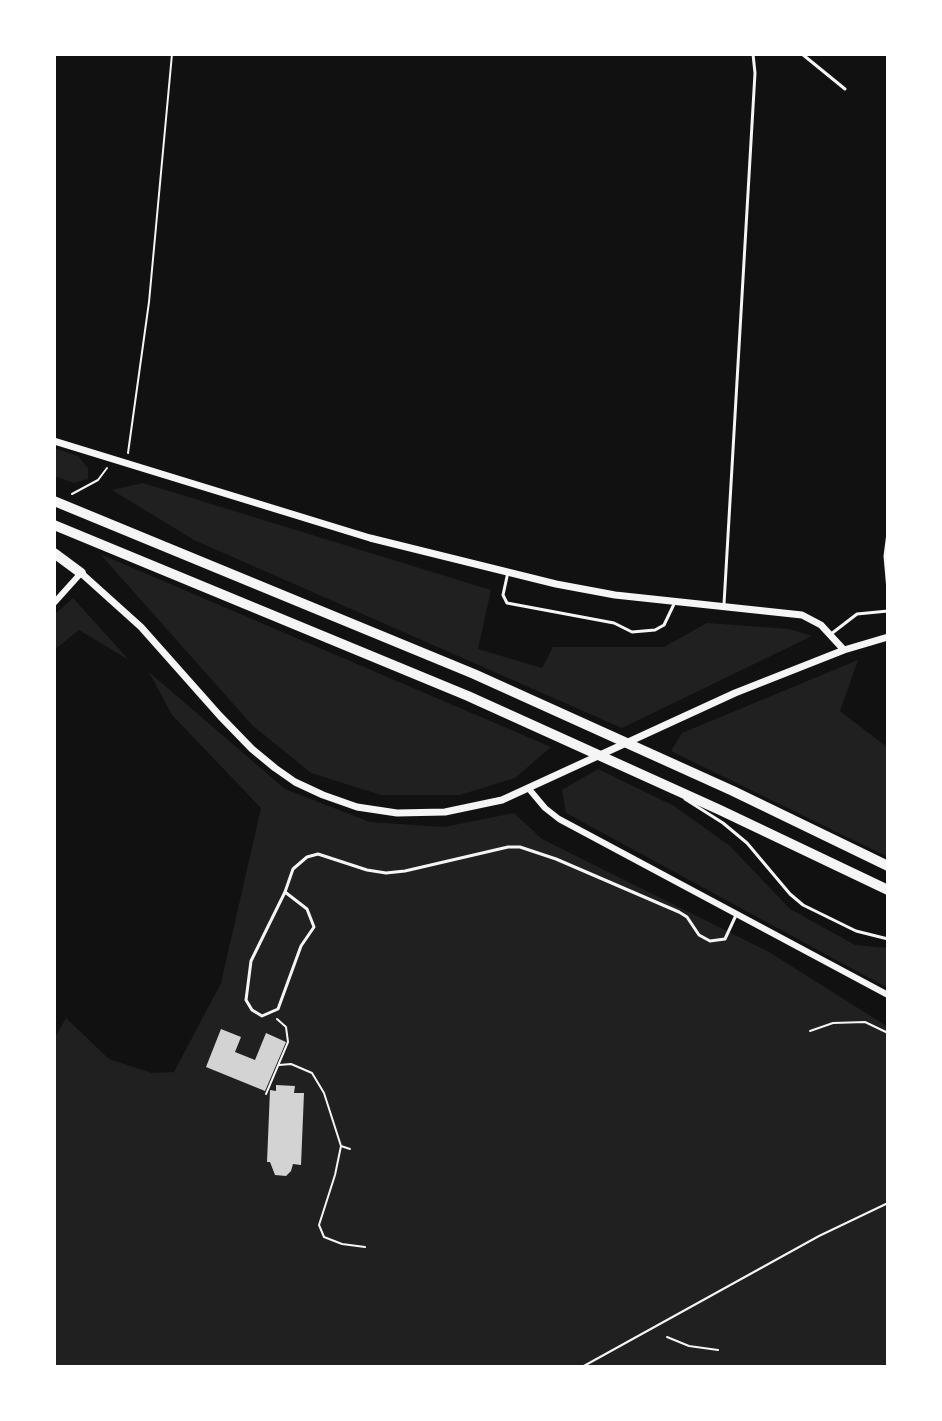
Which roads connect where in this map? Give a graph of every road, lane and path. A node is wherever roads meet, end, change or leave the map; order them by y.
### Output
1 (172, 54) edge
2 (802, 54) edge
3 (755, 55) edge
4 (845, 89) dead end
5 (54, 441) edge
6 (113, 460) junction
7 (72, 494) dead end
8 (54, 501) edge
9 (54, 525) edge
10 (888, 533) edge
11 (54, 553) edge
12 (508, 572) junction
13 (81, 573) junction
14 (888, 590) edge
15 (675, 602) junction
16 (54, 603) edge
17 (723, 607) junction
18 (888, 611) edge
19 (831, 634) junction
20 (888, 637) edge
21 (844, 650) junction
22 (646, 775) junction
23 (529, 789) junction
24 (888, 866) edge
25 (888, 890) edge
26 (285, 892) junction
27 (737, 913) junction
28 (888, 939) edge
29 (888, 995) edge
30 (272, 1013) junction
31 (810, 1031) dead end
32 (888, 1033) edge
33 (279, 1065) junction
34 (266, 1094) dead end
35 (341, 1146) junction
36 (350, 1149) dead end
37 (888, 1203) edge
38 (365, 1247) dead end
39 (667, 1337) dead end
40 (718, 1350) dead end
41 (582, 1367) edge

1 - 6 path
2 - 4 lane
3 - 17 lane
5 - 6 street
6 - 7 path
6 - 12 street
8 - 24 highway
9 - 22 highway
10 - 14 lane
11 - 13 highway
12 - 15 street
12 - 15 lane
13 - 16 street
13 - 23 street
15 - 17 street
17 - 19 street
18 - 19 lane
19 - 21 street
20 - 21 street
21 - 23 street
22 - 25 highway
22 - 28 lane
23 - 27 street
26 - 27 lane
26 - 30 lane
26 - 30 lane
27 - 29 street
30 - 33 path
31 - 32 path
33 - 34 path
33 - 35 path
35 - 36 path
35 - 38 path
37 - 41 path
39 - 40 path

